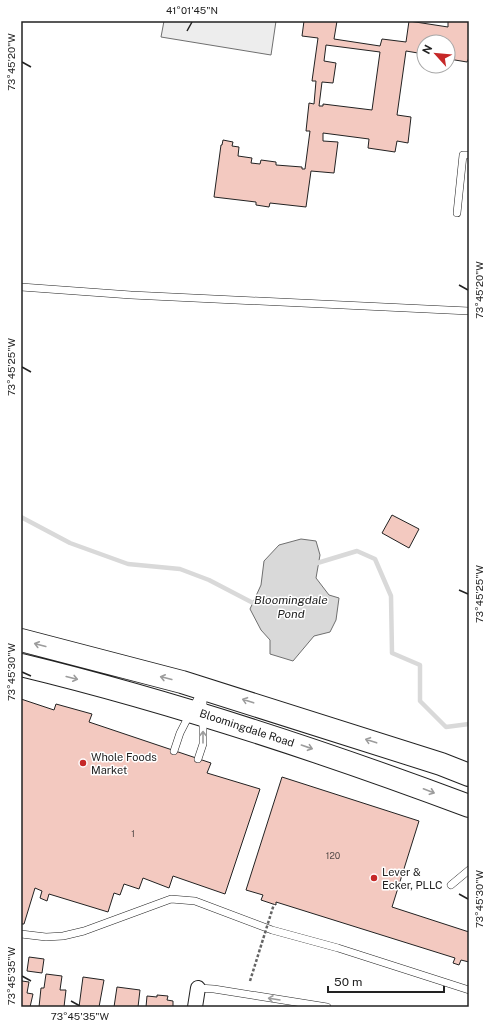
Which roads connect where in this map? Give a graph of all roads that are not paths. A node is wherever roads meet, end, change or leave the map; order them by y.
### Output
1 (469, 155) edge
2 (457, 213) dead end
3 (21, 287) edge
4 (469, 311) edge
5 (21, 640) edge
6 (21, 665) edge
7 (203, 688) junction
8 (197, 712) junction
9 (174, 751) dead end
10 (198, 759) dead end
11 (469, 775) edge
12 (469, 806) edge
13 (469, 870) edge
14 (451, 885) dead end
15 (21, 934) edge
16 (198, 988) joint
17 (469, 990) edge
18 (195, 1007) edge
19 (327, 1007) edge

1 - 2 lane
3 - 4 lane
7 -> 5 main road
6 -> 8 main road, Bloomingdale Road
7 - 8 lane
7 - 8 lane
11 -> 7 main road
8 - 9 lane
10 -> 8 lane
8 -> 12 main road, Bloomingdale Road
13 - 14 lane
15 - 17 lane
16 - 18 street
19 -> 16 lane

